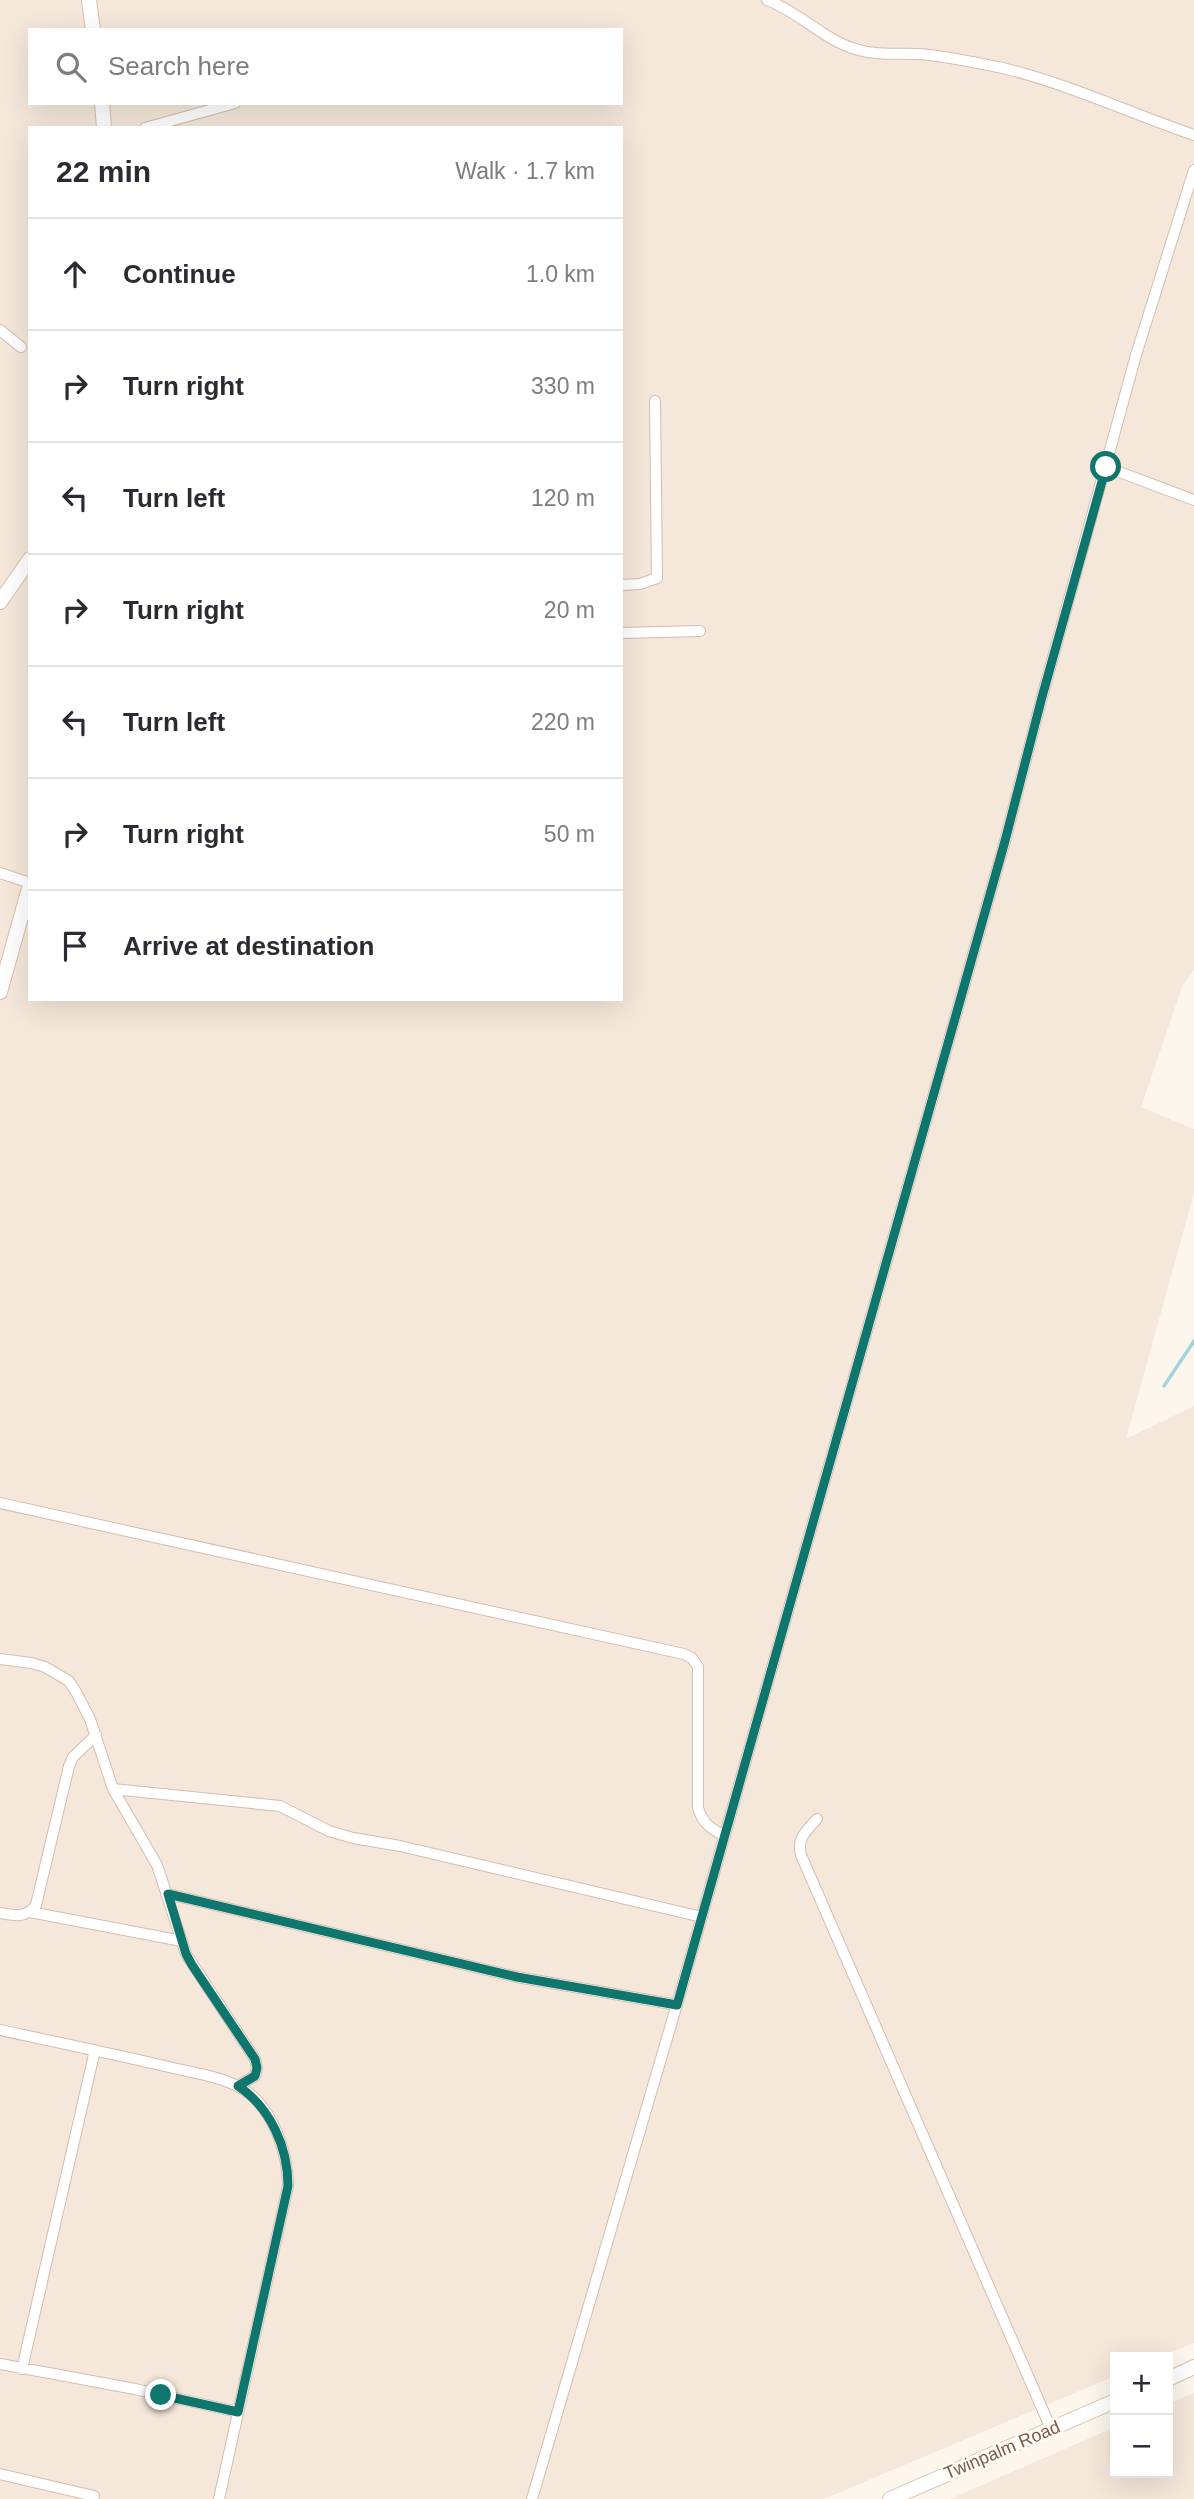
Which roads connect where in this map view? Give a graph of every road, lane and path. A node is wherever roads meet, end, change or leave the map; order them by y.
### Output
1 (89, 0) edge
2 (767, 0) edge
3 (93, 28) edge
4 (102, 105) edge
5 (228, 105) edge
6 (104, 126) edge
7 (152, 126) edge
8 (1194, 135) edge
9 (1194, 170) edge
10 (0, 330) edge
11 (21, 347) dead end
12 (655, 401) dead end
13 (1106, 467) junction
14 (1194, 500) edge
15 (28, 562) edge
16 (623, 585) edge
17 (0, 602) edge
18 (700, 631) dead end
19 (623, 632) edge
20 (0, 873) edge
21 (28, 883) edge
22 (28, 891) edge
23 (0, 992) edge
24 (0, 1503) edge
25 (0, 1659) edge
26 (96, 1735) junction
27 (113, 1789) junction
28 (817, 1819) dead end
29 (724, 1836) junction
30 (168, 1894) junction
31 (30, 1912) junction
32 (0, 1913) edge
33 (702, 1917) junction
34 (182, 1941) junction
35 (677, 2005) junction
36 (0, 2030) edge
37 (95, 2050) junction
38 (238, 2086) junction
39 (0, 2364) edge
40 (1194, 2367) edge
41 (22, 2369) junction
42 (1173, 2377) edge
43 (1110, 2403) edge
44 (238, 2412) junction
45 (1051, 2429) junction
46 (0, 2474) edge
47 (94, 2496) dead end
48 (219, 2499) edge
49 (531, 2499) edge
50 (890, 2499) edge

1 - 3 main road
2 - 8 street
4 - 6 main road
5 - 7 street
9 - 13 street
10 - 11 street
12 - 16 street
13 - 14 street
13 - 29 street
15 - 17 main road
18 - 19 street
20 - 21 street
22 - 23 main road
24 - 29 street
25 - 26 street
26 - 27 street
26 - 31 street
27 - 30 street
27 - 33 street
28 - 45 street
29 - 33 street
30 - 34 street
30 - 35 street
31 - 32 street
31 - 34 street
33 - 35 street
34 - 38 street
35 - 49 street
36 - 37 street
37 - 38 street
37 - 41 street
38 - 44 street
39 - 41 street
40 - 42 main road
41 - 44 street
43 - 45 main road, Twinpalm Road
44 - 48 street
45 - 50 main road, Twinpalm Road
46 - 47 street

